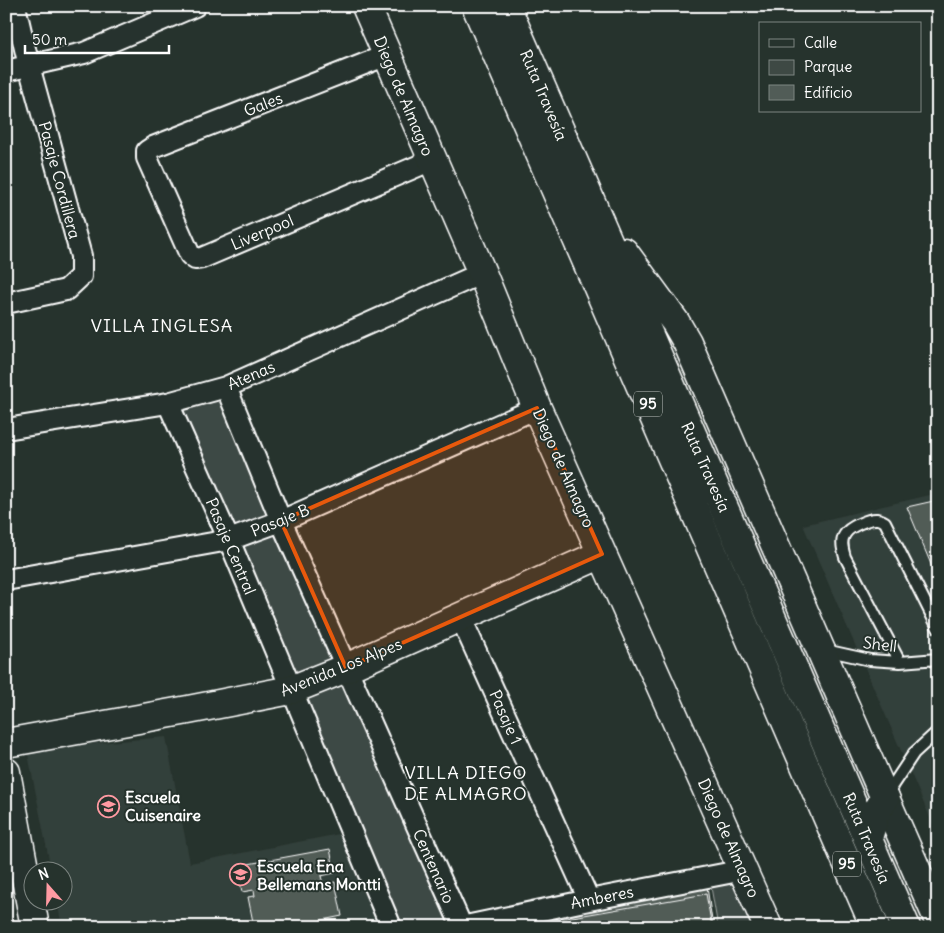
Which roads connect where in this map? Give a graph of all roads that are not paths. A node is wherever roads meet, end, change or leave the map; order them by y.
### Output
1 (15, 6) edge
2 (195, 6) edge
3 (366, 6) edge
4 (476, 6) edge
5 (506, 6) edge
6 (387, 55) junction
7 (29, 66) junction
8 (6, 71) edge
9 (147, 158) joint
10 (432, 160) junction
11 (596, 215) junction
12 (482, 273) junction
13 (6, 303) edge
14 (226, 387) junction
15 (168, 403) junction
16 (538, 408) junction
17 (6, 429) edge
18 (281, 521) junction
19 (229, 540) junction
20 (602, 554) junction
21 (6, 580) edge
22 (460, 616) junction
23 (938, 628) edge
24 (820, 648) junction
25 (938, 659) edge
26 (900, 662) junction
27 (346, 668) junction
28 (291, 690) junction
29 (938, 731) edge
30 (6, 743) edge
31 (6, 772) edge
32 (884, 798) junction
33 (820, 802) junction
34 (868, 838) junction
35 (744, 870) junction
36 (589, 900) junction
37 (938, 918) edge
38 (35, 927) edge
39 (391, 927) edge
40 (461, 927) edge
41 (768, 927) edge
42 (862, 927) edge
43 (874, 927) edge
44 (906, 927) edge

1 - 7 street, Pasaje Cordillera
2 - 7 street
3 - 6 main road, Diego de Almagro
4 - 33 main road, Ruta Travesía / 95
5 - 11 main road, Ruta Travesía / 95
6 - 9 street, Gales
6 - 10 main road, Diego de Almagro
7 - 8 street
7 - 13 street, Pasaje Cordillera
9 - 10 street, Liverpool
10 - 12 main road, Diego de Almagro
11 - 24 main road
11 - 34 main road, Ruta Travesía / 95
12 - 14 street, Atenas
12 - 16 main road, Diego de Almagro
14 - 15 street, Atenas
14 - 18 street
15 - 17 street, Atenas
15 - 19 street, Pasaje Central
16 - 18 street, Pasaje B
16 - 20 main road, Diego de Almagro
18 - 19 street, Pasaje B
18 - 27 street
19 - 21 street, Pasaje B
19 - 28 street, Pasaje Central
20 - 22 main road, Avenida Los Alpes
20 - 35 main road, Diego de Almagro
22 - 27 main road, Avenida Los Alpes
22 - 36 street, Pasaje 1
23 - 26 lane
24 - 26 lane, Shell
24 - 32 main road
25 - 26 lane, Shell
27 - 28 main road, Avenida Los Alpes
27 - 40 street, Centenario
28 - 30 main road, Avenida Los Alpes
28 - 39 street
29 - 32 lane
31 - 38 main road
32 - 34 main road
32 - 37 main road
33 - 42 main road
33 - 43 main road, Ruta Travesía / 95
34 - 44 main road, Ruta Travesía / 95
35 - 36 street, Amberes
35 - 41 main road, Diego de Almagro
36 - 40 street, Amberes

